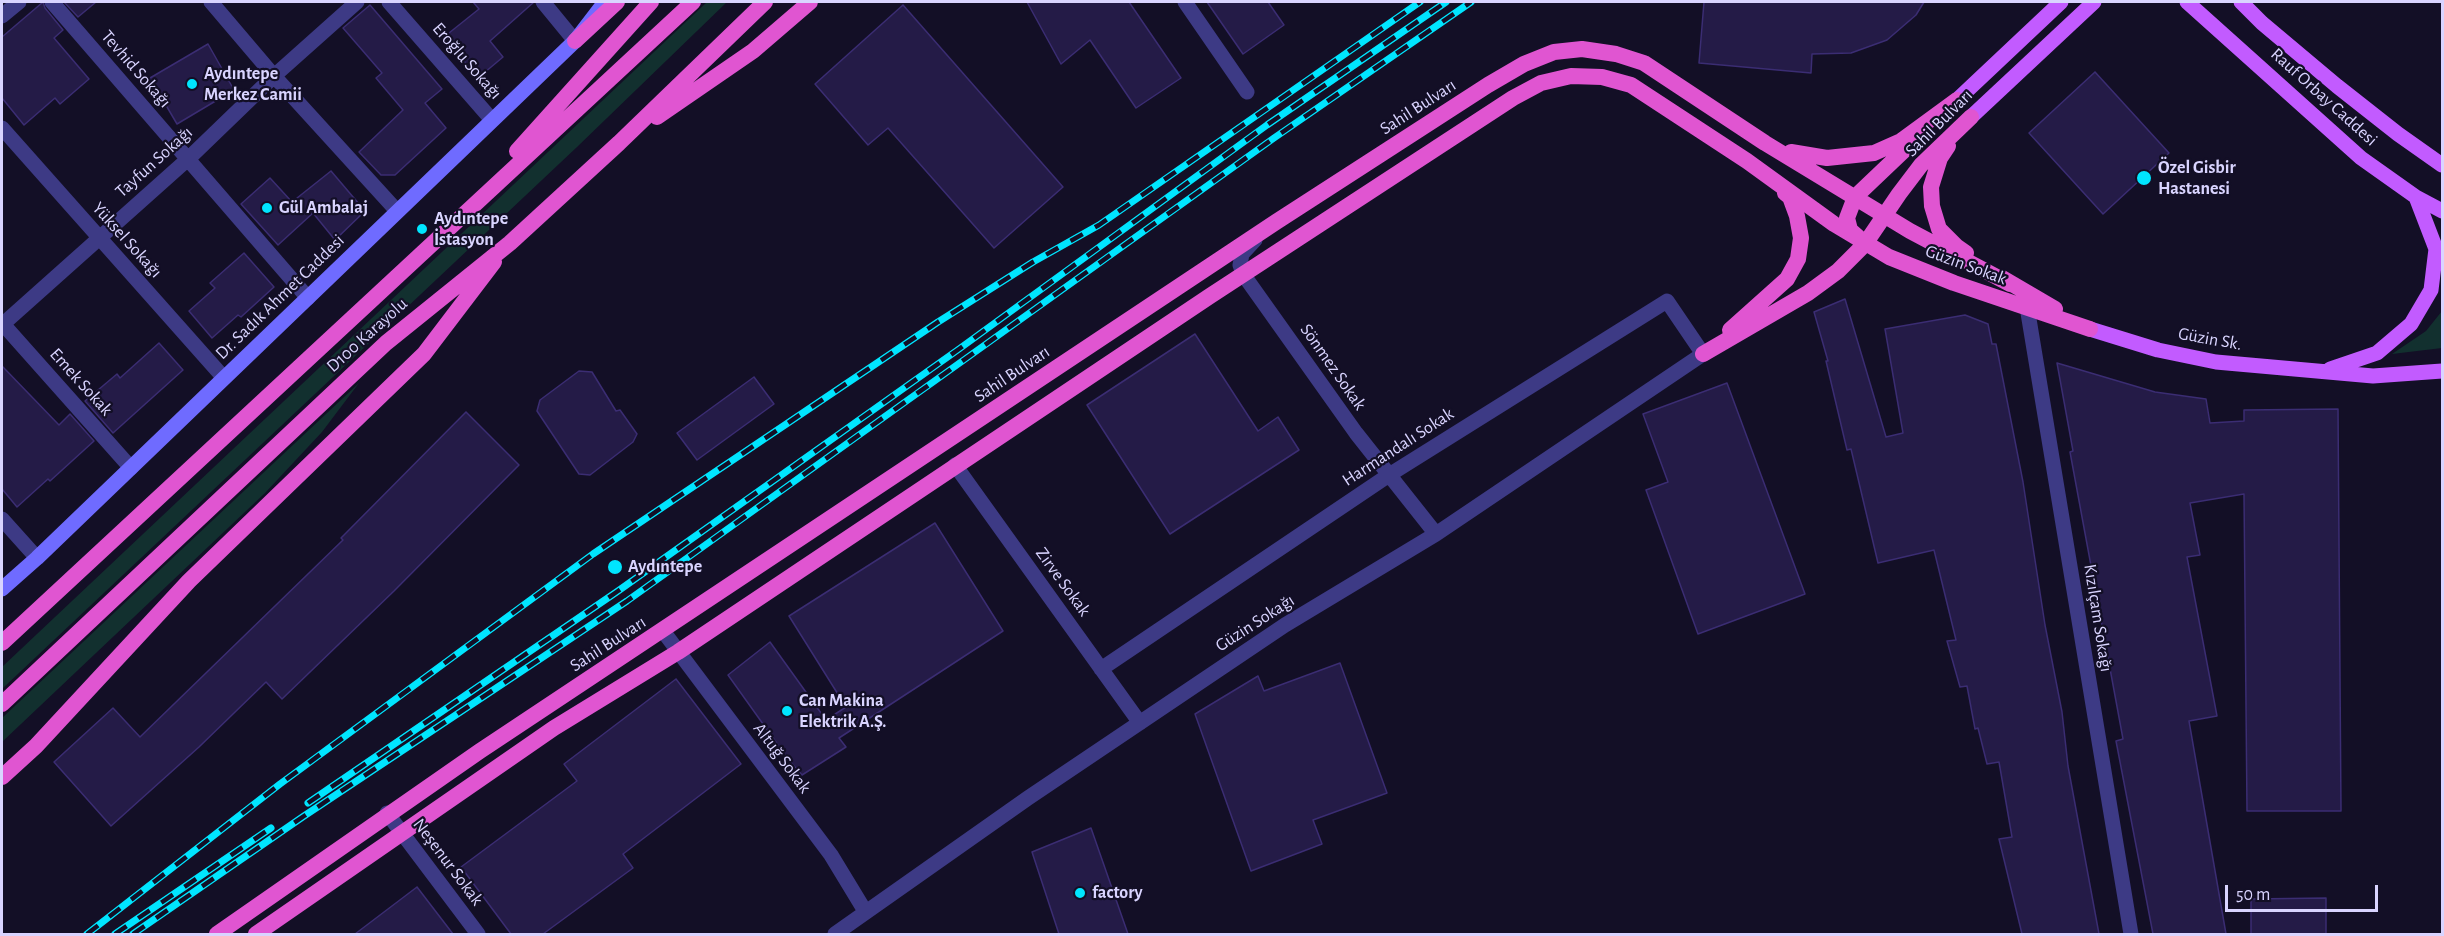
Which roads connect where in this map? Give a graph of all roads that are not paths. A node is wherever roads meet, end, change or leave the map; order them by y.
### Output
1 (19, 2) edge
2 (52, 2) edge
3 (211, 2) edge
4 (357, 2) edge
5 (389, 2) edge
6 (543, 2) edge
7 (605, 2) edge
8 (617, 2) edge
9 (651, 2) edge
10 (693, 2) edge
11 (765, 2) edge
12 (810, 2) edge
13 (1185, 2) edge
14 (2061, 2) edge
15 (2094, 2) edge
16 (2187, 2) edge
17 (2241, 2) edge
18 (2, 16) edge
19 (575, 41) junction
20 (274, 76) junction
21 (1247, 92) dead end
22 (1957, 100) junction
23 (1971, 117) junction
24 (492, 120) junction
25 (2, 128) edge
26 (619, 143) junction
27 (1765, 143) junction
28 (188, 159) junction
29 (2442, 165) edge
30 (1769, 178) junction
31 (1855, 197) junction
32 (2416, 197) junction
33 (397, 211) junction
34 (2442, 211) edge
35 (1885, 215) junction
36 (1276, 222) junction
37 (451, 226) junction
38 (99, 238) junction
39 (510, 243) junction
40 (1865, 244) junction
41 (1243, 274) junction
42 (2010, 284) junction
43 (308, 298) junction
44 (2027, 308) junction
45 (2, 324) edge
46 (2090, 329) junction
47 (1702, 354) junction
48 (2442, 370) edge
49 (2326, 371) junction
50 (224, 378) junction
51 (955, 465) junction
52 (131, 468) junction
53 (1389, 475) junction
54 (2, 519) edge
55 (1436, 534) junction
56 (108, 544) junction
57 (37, 558) junction
58 (2, 589) edge
59 (2, 629) edge
60 (663, 631) junction
61 (2, 643) edge
62 (678, 652) junction
63 (1101, 669) junction
64 (2, 704) edge
65 (1140, 723) junction
66 (2, 777) edge
67 (387, 813) junction
68 (402, 834) junction
69 (865, 911) junction
70 (217, 934) edge
71 (256, 934) edge
72 (478, 934) edge
73 (835, 934) edge
74 (2131, 934) edge

1 - 18 street
2 - 28 street, Tevhid Sokağı
3 - 20 street
4 - 20 street, Tayfun Sokağı
5 - 24 street, Eroğlu Sokağı
6 - 19 street
7 - 19 main road, Dr. Sadık Ahmet Caddesi
8 - 19 highway
9 - 37 highway
10 - 37 highway, D100 Karayolu
11 - 26 highway, D100 Karayolu
12 - 26 highway
13 - 21 street
14 - 22 main road, Sahil Bulvarı
15 - 23 main road, Sahil Bulvarı
16 - 32 main road, Rauf Orbay Caddesi
17 - 29 main road, Rauf Orbay Caddesi
19 - 24 main road, Dr. Sadık Ahmet Caddesi
20 - 28 street, Tayfun Sokağı
20 - 33 street
22 - 27 highway
22 - 31 highway, Sahil Bulvarı
23 - 35 highway, Sahil Bulvarı
23 - 42 highway
24 - 33 main road, Dr. Sadık Ahmet Caddesi
25 - 38 street, Yüksel Sokağı
26 - 39 highway, D100 Karayolu
27 - 31 highway, Sahil Bulvarı
27 - 36 highway, Sahil Bulvarı
28 - 38 street, Tayfun Sokağı
28 - 43 street, Tevhid Sokağı
30 - 40 highway, Güzin Sokak
30 - 41 highway
30 - 47 highway
31 - 35 highway
31 - 40 highway
32 - 34 main road, Rauf Orbay Caddesi
32 - 49 main road
33 - 43 main road, Dr. Sadık Ahmet Caddesi
35 - 40 highway, Sahil Bulvarı
35 - 42 highway
36 - 41 street
36 - 60 highway, Sahil Bulvarı
37 - 56 highway, D100 Karayolu
38 - 45 street, Tayfun Sokağı
38 - 50 street, Yüksel Sokağı
39 - 64 highway, D100 Karayolu
39 - 66 highway
40 - 44 highway, Güzin Sokak
40 - 47 highway, Sahil Bulvarı
41 - 51 highway
41 - 53 street, Sönmez Sokak
42 - 46 highway
43 - 50 main road, Dr. Sadık Ahmet Caddesi
44 - 46 highway, Güzin Sokak
44 - 74 street, Kızılçam Sokağı
45 - 52 street, Emek Sokak
46 - 49 main road, Güzin Sk.
47 - 53 street, Harmandalı Sokak
47 - 55 street, Güzin Sokağı
48 - 49 main road
50 - 52 main road, Dr. Sadık Ahmet Caddesi
51 - 62 highway
51 - 63 street, Zirve Sokak
52 - 57 main road, Dr. Sadık Ahmet Caddesi
53 - 55 street, Sönmez Sokak
53 - 63 street, Harmandalı Sokak
54 - 57 street
55 - 65 street, Güzin Sokağı
56 - 59 highway
56 - 61 highway, D100 Karayolu
57 - 58 main road, Dr. Sadık Ahmet Caddesi
60 - 62 street, Altuğ Sokak
60 - 67 highway, Sahil Bulvarı
62 - 68 highway
62 - 69 street, Altuğ Sokak
63 - 65 street, Zirve Sokak
65 - 69 street, Güzin Sokağı
67 - 68 street, Neşenur Sokak
67 - 70 highway, Sahil Bulvarı
68 - 71 highway
68 - 72 street, Neşenur Sokak
69 - 73 street, Güzin Sokağı

